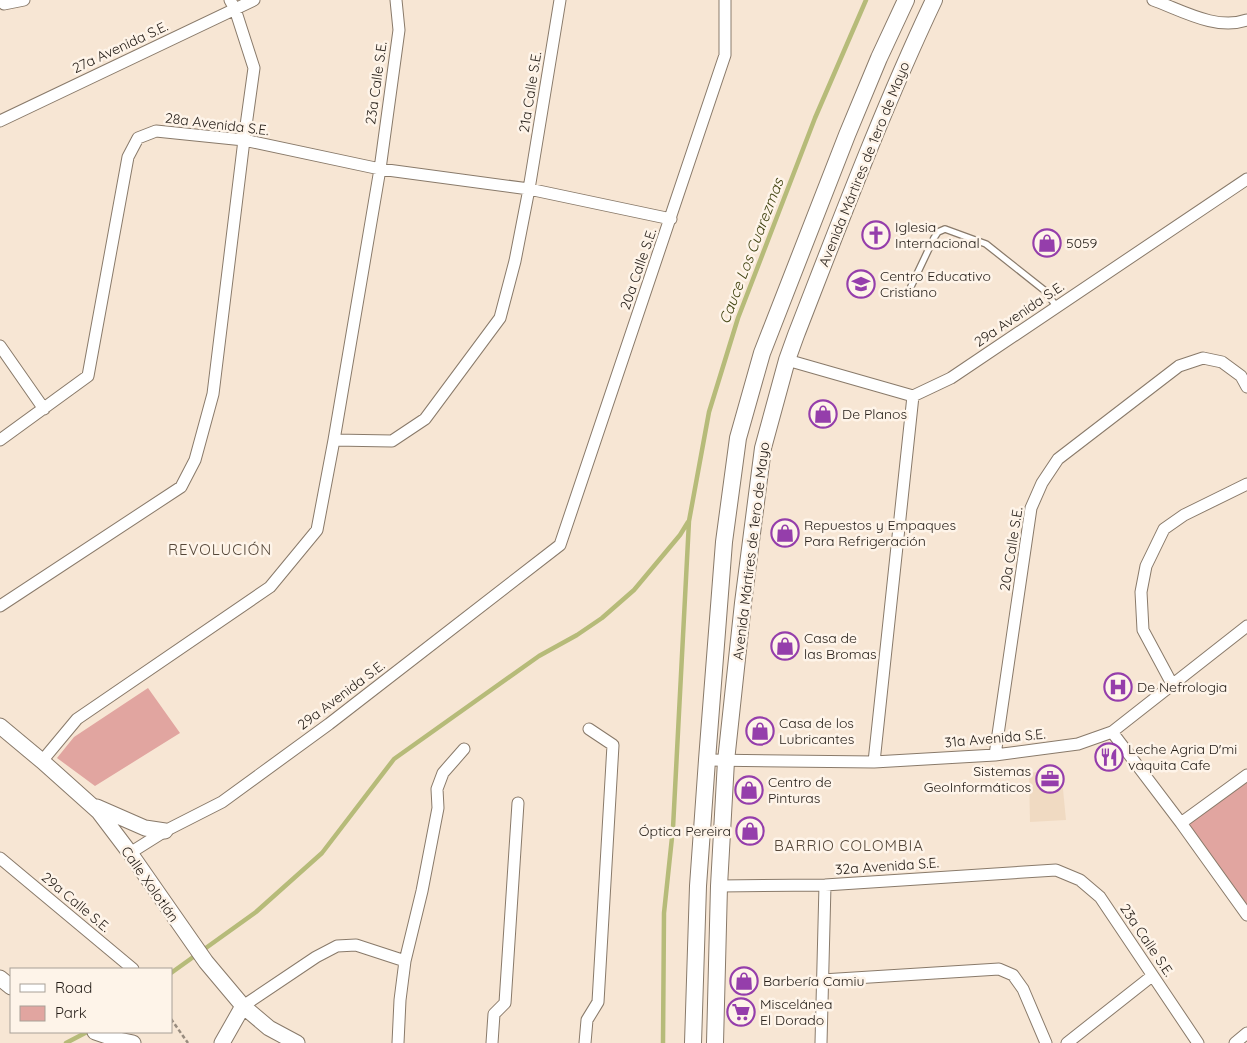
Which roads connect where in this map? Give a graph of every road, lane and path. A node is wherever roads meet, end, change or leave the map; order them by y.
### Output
1 (24, 0) edge
2 (254, 0) edge
3 (396, 0) edge
4 (560, 0) edge
5 (725, 0) edge
6 (906, 0) edge
7 (934, 0) edge
8 (1152, 0) edge
9 (2, 2) edge
10 (233, 5) edge
11 (1247, 20) edge
12 (879, 58) junction
13 (902, 67) junction
14 (0, 121) edge
15 (244, 140) junction
16 (380, 169) junction
17 (1246, 181) edge
18 (529, 189) junction
19 (671, 219) junction
20 (907, 295) dead end
21 (1057, 307) junction
22 (0, 346) edge
23 (787, 360) junction
24 (1247, 387) edge
25 (913, 396) junction
26 (44, 408) junction
27 (0, 440) edge
28 (334, 440) junction
29 (1247, 484) edge
30 (560, 545) joint
31 (0, 606) edge
32 (1247, 626) edge
33 (1172, 684) junction
34 (0, 726) edge
35 (589, 729) dead end
36 (1112, 732) junction
37 (464, 748) dead end
38 (995, 756) junction
39 (42, 760) junction
40 (707, 760) junction
41 (726, 761) junction
42 (874, 762) junction
43 (1247, 775) edge
44 (88, 802) junction
45 (518, 803) dead end
46 (1182, 823) junction
47 (166, 831) junction
48 (130, 853) junction
49 (0, 858) edge
50 (1056, 870) joint
51 (826, 885) junction
52 (719, 886) junction
53 (1247, 915) edge
54 (405, 960) junction
55 (132, 968) edge
56 (1152, 976) junction
57 (0, 978) edge
58 (822, 980) junction
59 (10, 986) edge
60 (243, 1006) junction
61 (172, 1019) edge
62 (1247, 1033) edge
63 (188, 1043) edge
64 (222, 1043) edge
65 (297, 1043) edge
66 (398, 1043) edge
67 (492, 1043) edge
68 (585, 1043) edge
69 (693, 1043) edge
70 (714, 1043) edge
71 (821, 1043) edge
72 (1046, 1043) edge
73 (1067, 1043) edge
74 (1198, 1043) edge
75 (1235, 1043) edge

1 - 9 street
2 - 10 street, 27a Avenida S.E.
3 - 16 street, 23a Calle S.E.
4 - 18 street, 21a Calle S.E.
5 - 19 street, 20a Calle S.E.
6 - 12 main road, Avenida Mártires de 1ero de Mayo
7 - 13 main road, Avenida Mártires de 1ero de Mayo
8 - 11 street
10 - 14 street, 27a Avenida S.E.
10 - 15 street
12 - 13 main road
12 - 40 main road, Avenida Mártires de 1ero de Mayo
13 - 23 main road, Avenida Mártires de 1ero de Mayo
15 - 16 street, 28a Avenida S.E.
15 - 26 street, 28a Avenida S.E.
15 - 31 street
16 - 18 street, 28a Avenida S.E.
16 - 28 street, 23a Calle S.E.
17 - 21 street, 29a Avenida S.E.
18 - 19 street, 28a Avenida S.E.
18 - 28 street, 21a Calle S.E.
19 - 30 street, 20a Calle S.E.
20 - 21 lane
21 - 25 street, 29a Avenida S.E.
22 - 26 street
23 - 25 street
23 - 41 main road, Avenida Mártires de 1ero de Mayo
24 - 38 street, 20a Calle S.E.
25 - 42 street
26 - 27 street, 28a Avenida S.E.
28 - 39 street, 23a Calle S.E.
29 - 33 street
30 - 47 street, 29a Avenida S.E.
32 - 33 street, 31a Avenida S.E.
33 - 36 street, 31a Avenida S.E.
34 - 39 street, Calle Xolotlán
35 - 68 street
36 - 38 street, 31a Avenida S.E.
36 - 46 street
37 - 54 street
38 - 42 street, 31a Avenida S.E.
39 - 44 street, Calle Xolotlán
40 - 41 street, 31a Avenida S.E.
40 - 69 main road, Avenida Mártires de 1ero de Mayo
41 - 42 street, 31a Avenida S.E.
41 - 52 main road, Avenida Mártires de 1ero de Mayo
43 - 46 street
44 - 47 street
44 - 48 street, Calle Xolotlán
45 - 67 street
46 - 53 street
47 - 48 street, 29a Avenida S.E.
48 - 60 street, Calle Xolotlán
49 - 55 street, 29a Calle S.E.
50 - 51 street, 32a Avenida S.E.
50 - 56 street, 23a Calle S.E.
51 - 52 street, 32a Avenida S.E.
51 - 58 street
52 - 70 main road, Avenida Mártires de 1ero de Mayo
54 - 60 street
54 - 66 street
56 - 73 street
56 - 74 street, 23a Calle S.E.
57 - 59 street
58 - 71 street
58 - 72 street
60 - 64 street
60 - 65 street, Calle Xolotlán
61 - 63 path
62 - 75 street

